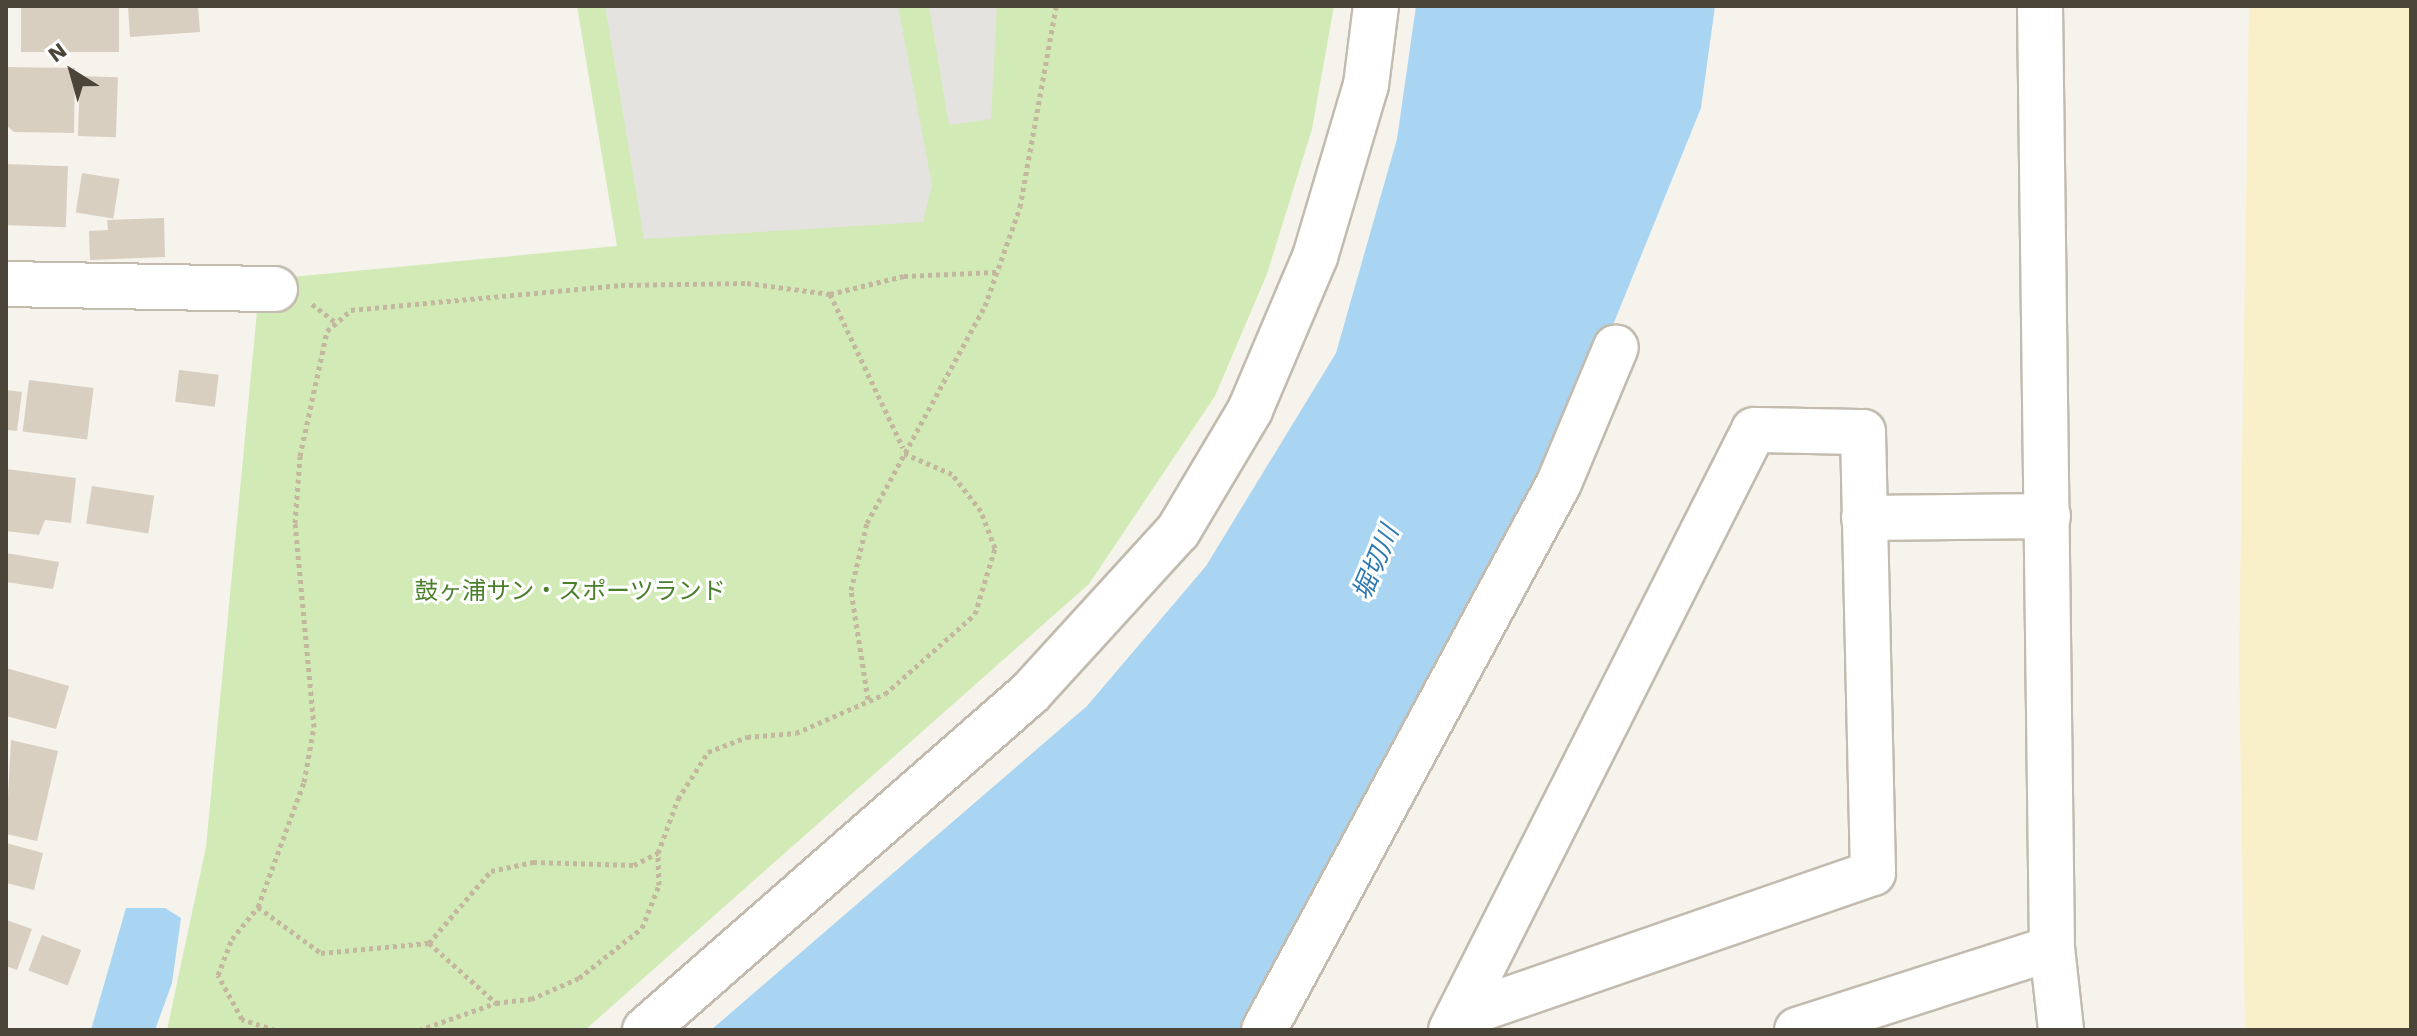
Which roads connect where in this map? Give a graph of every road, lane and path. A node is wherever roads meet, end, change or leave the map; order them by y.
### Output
1 (1056, 6) edge
2 (1376, 6) edge
3 (2040, 6) edge
4 (996, 272) junction
5 (6, 284) edge
6 (275, 289) dead end
7 (830, 294) junction
8 (1616, 347) dead end
9 (902, 450) junction
10 (2048, 516) junction
11 (1864, 518) junction
12 (868, 699) junction
13 (658, 853) junction
14 (258, 907) junction
15 (429, 943) junction
16 (2052, 948) junction
17 (496, 1003) junction
18 (1869, 1019) edge
19 (1455, 1023) edge
20 (275, 1030) edge
21 (419, 1030) edge
22 (645, 1030) edge
23 (1264, 1030) edge
24 (1797, 1030) edge
25 (2061, 1030) edge

1 - 4 path
2 - 22 street
3 - 10 street
4 - 7 path
4 - 9 path
5 - 6 street
7 - 9 path
7 - 14 path
8 - 23 street
9 - 12 path
9 - 12 path
10 - 11 street
10 - 16 street
11 - 19 street
11 - 19 street
12 - 13 path
13 - 15 path
13 - 17 path
14 - 15 path
14 - 20 path
15 - 17 path
16 - 18 street
16 - 25 street
17 - 21 path
18 - 24 street

